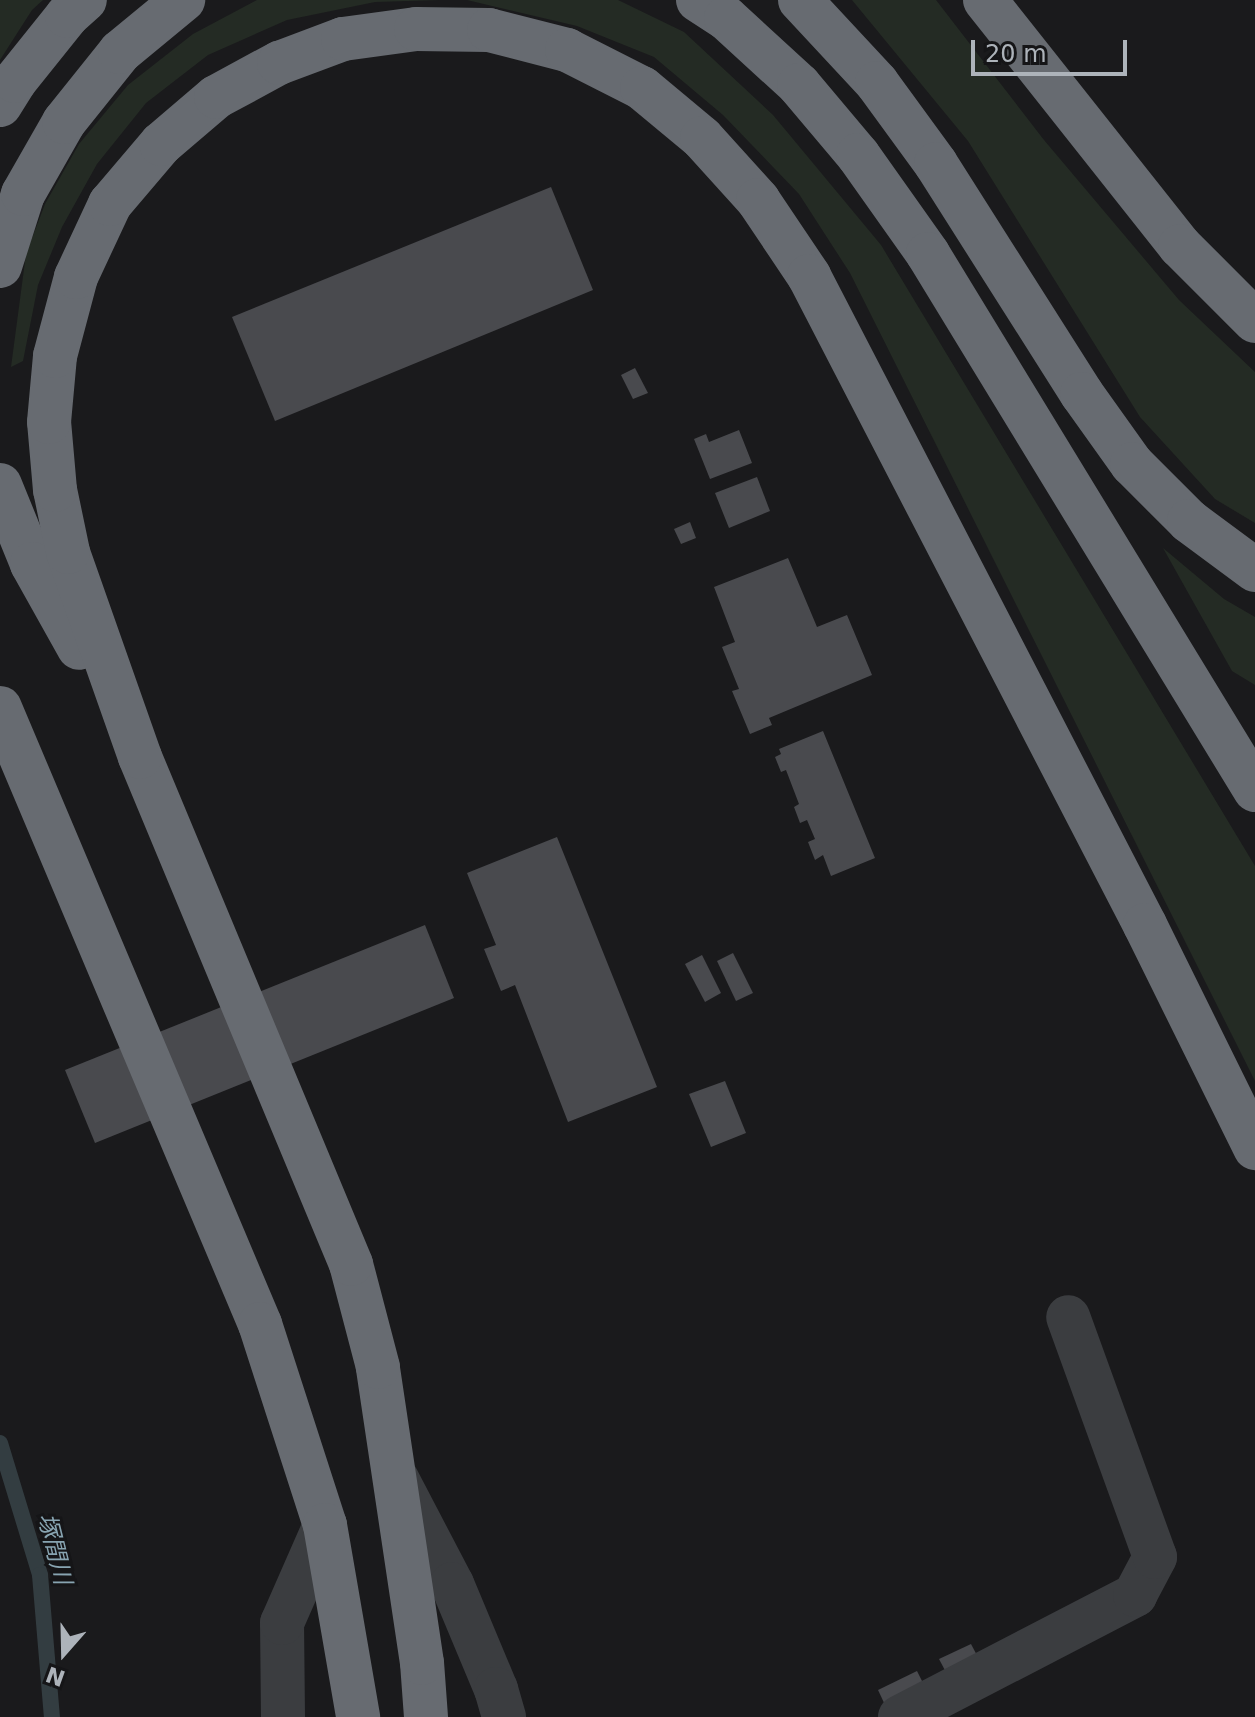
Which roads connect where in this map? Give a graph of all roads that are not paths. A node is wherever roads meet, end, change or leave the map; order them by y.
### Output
1 (85, 0) edge
2 (183, 0) edge
3 (698, 0) edge
4 (800, 0) edge
5 (985, 0) edge
6 (0, 105) edge
7 (0, 266) edge
8 (1255, 321) edge
9 (0, 485) edge
10 (1255, 570) edge
11 (0, 708) edge
12 (140, 757) junction
13 (1255, 790) edge
14 (1255, 1148) edge
15 (1068, 1317) dead end
16 (396, 1477) junction
17 (325, 1525) junction
18 (283, 1717) edge
19 (358, 1717) edge
20 (426, 1717) edge
21 (504, 1717) edge
22 (900, 1717) edge

1 - 6 highway
2 - 7 highway
3 - 13 highway
4 - 10 highway
5 - 8 highway
9 - 12 highway
11 - 17 highway
12 - 14 highway
12 - 16 highway
15 - 22 lane
16 - 20 highway
16 - 21 lane
17 - 18 lane
17 - 19 highway

